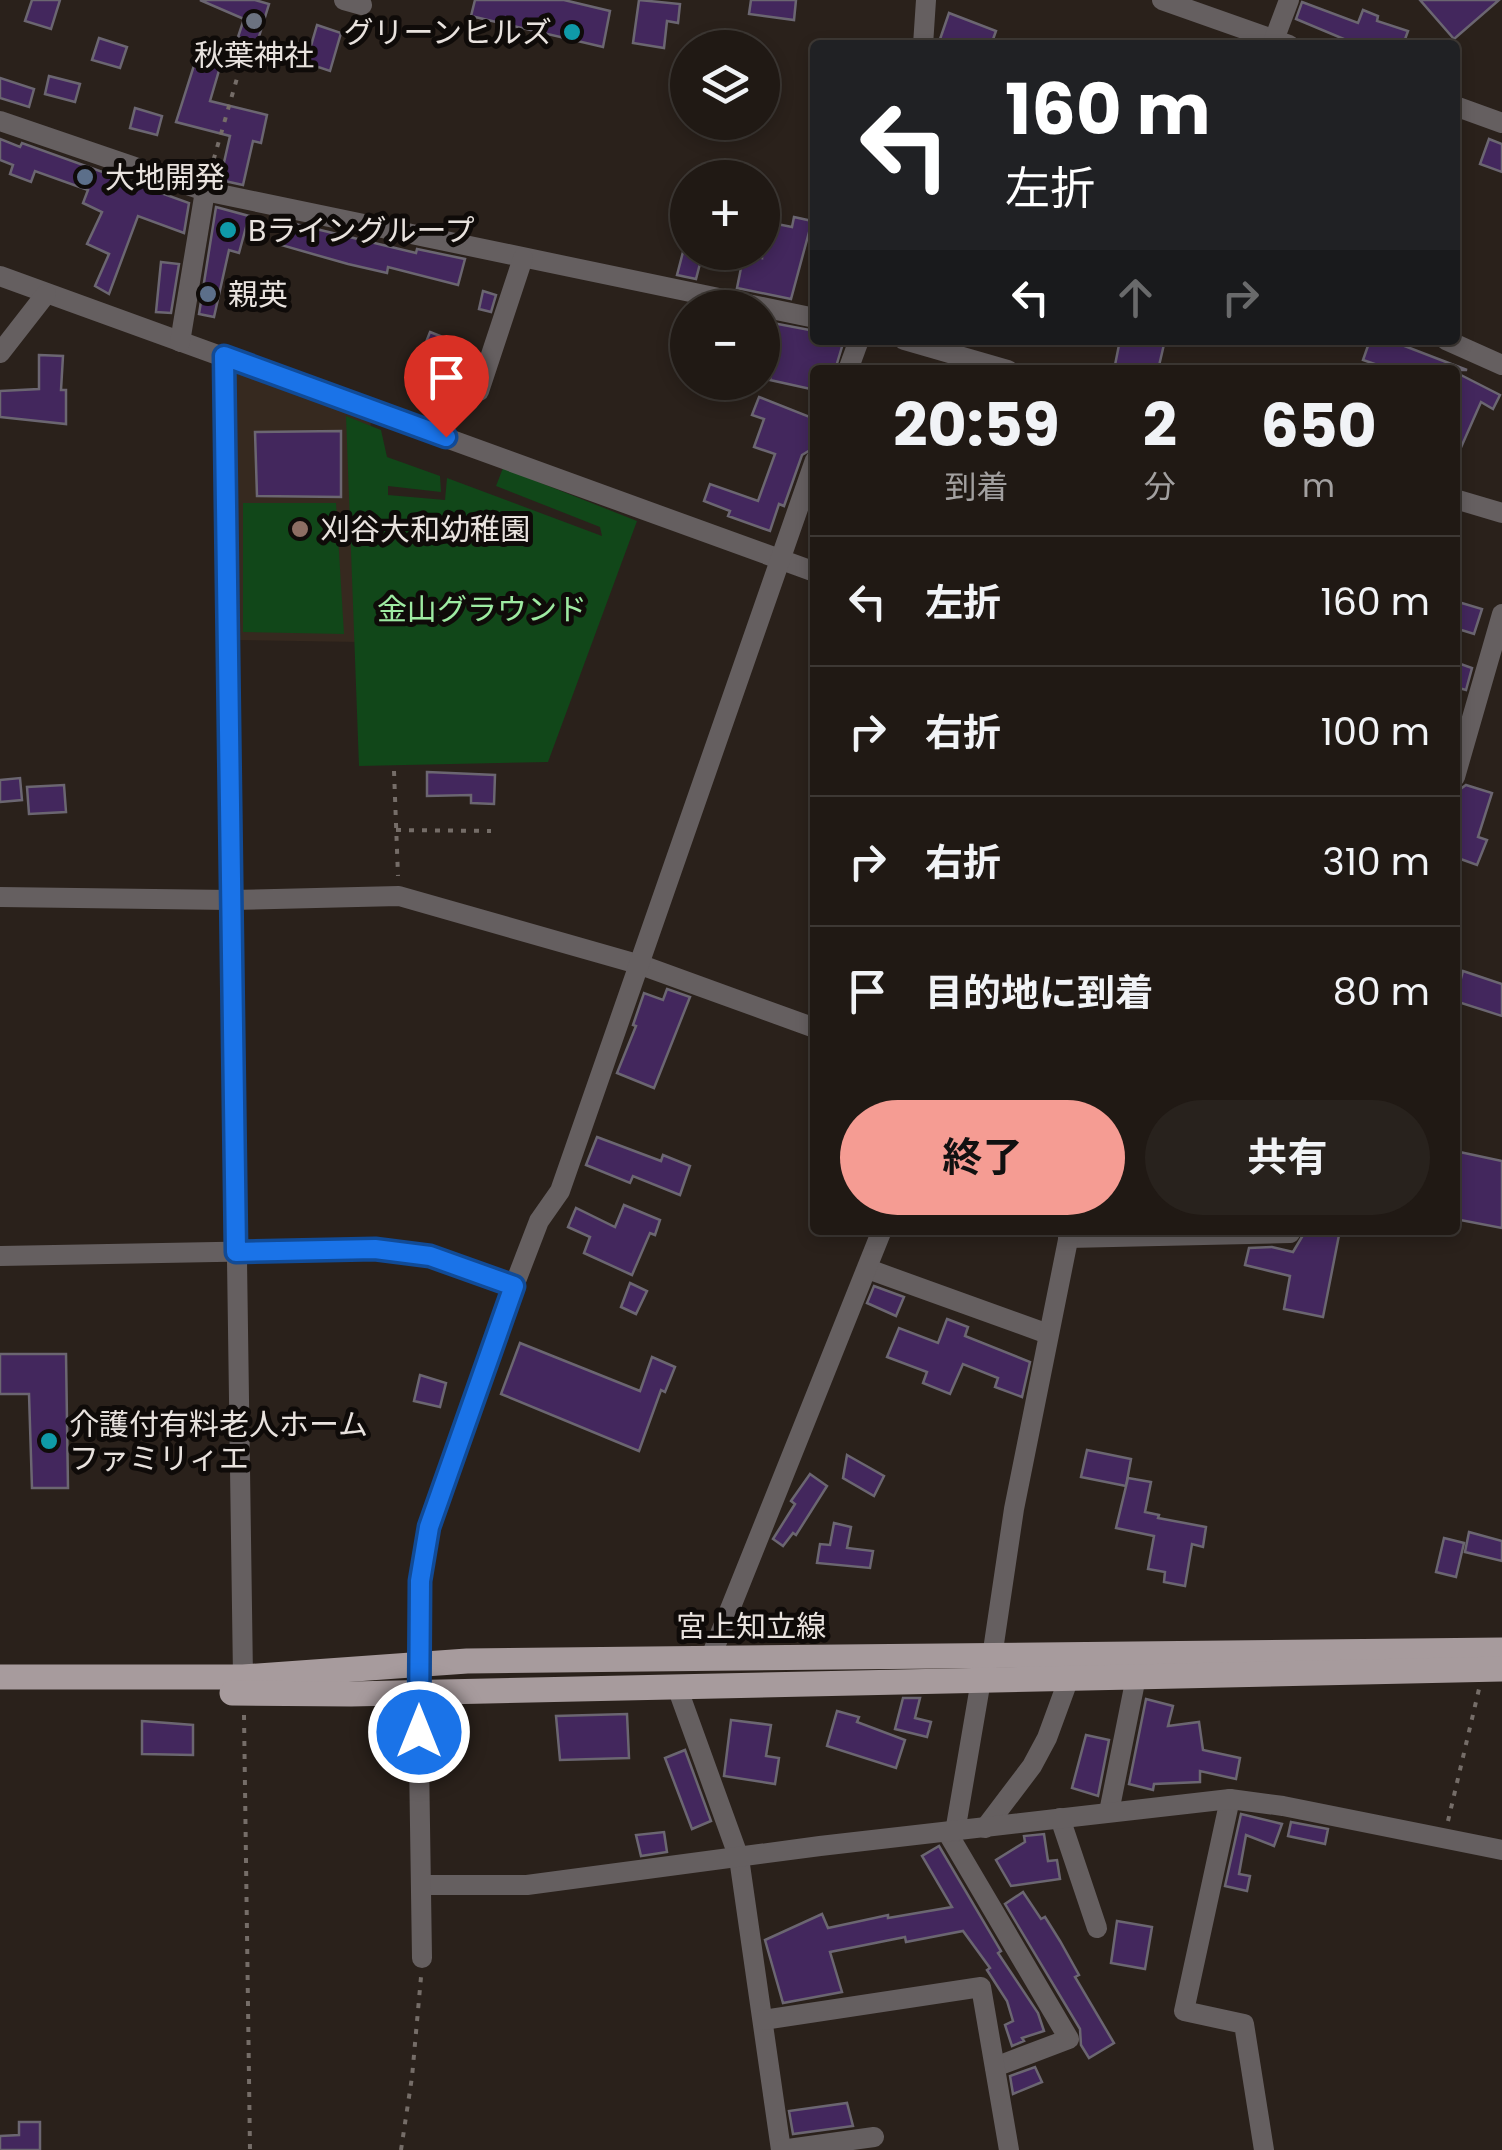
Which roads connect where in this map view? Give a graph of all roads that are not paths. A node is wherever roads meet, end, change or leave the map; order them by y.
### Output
1 (926, 0) edge
2 (1289, 0) edge
3 (1169, 1) edge
4 (922, 40) edge
5 (1276, 40) edge
6 (1282, 40) edge
7 (1460, 108) edge
8 (0, 121) edge
9 (1502, 123) edge
10 (205, 191) junction
11 (523, 258) junction
12 (0, 276) edge
13 (46, 294) junction
14 (810, 317) edge
15 (180, 342) junction
16 (921, 345) edge
17 (1457, 345) edge
18 (0, 352) edge
19 (224, 356) junction
20 (991, 365) edge
21 (1502, 366) edge
22 (479, 391) dead end
23 (810, 473) edge
24 (1460, 500) edge
25 (1502, 513) edge
26 (778, 559) junction
27 (810, 570) edge
28 (1502, 614) edge
29 (1460, 757) edge
30 (0, 897) edge
31 (231, 900) junction
32 (641, 965) junction
33 (810, 1026) edge
34 (880, 1235) edge
35 (1069, 1235) edge
36 (236, 1252) junction
37 (0, 1256) edge
38 (868, 1269) junction
39 (514, 1286) junction
40 (1048, 1334) junction
41 (1502, 1650) edge
42 (710, 1658) junction
43 (420, 1665) junction
44 (986, 1669) junction
45 (1493, 1669) edge
46 (0, 1676) edge
47 (1136, 1677) junction
48 (1069, 1678) junction
49 (243, 1685) junction
50 (677, 1687) junction
51 (0, 1692) edge
52 (418, 1692) junction
53 (1230, 1799) junction
54 (1109, 1812) junction
55 (1060, 1818) junction
56 (985, 1828) junction
57 (951, 1832) junction
58 (1502, 1850) edge
59 (739, 1858) junction
60 (422, 1885) junction
61 (1097, 1928) dead end
62 (422, 1958) road end
63 (763, 2020) junction
64 (995, 2067) junction
65 (874, 2137) dead end
66 (781, 2150) edge
67 (1009, 2150) edge
68 (1264, 2150) edge

1 - 4 street
2 - 6 street
3 - 5 street
7 - 9 street
8 - 10 street
10 - 11 street
10 - 15 street
11 - 14 street
11 - 22 street
12 - 13 street
13 - 15 street
13 - 18 street
15 - 19 street
16 - 20 street
17 - 21 street
19 - 26 street
19 - 31 street
23 - 26 street
24 - 25 street
26 - 27 street
26 - 32 street
28 - 29 street
30 - 31 street
31 - 32 street
31 - 36 street
32 - 33 street
32 - 39 street
34 - 38 street
35 - 40 street
36 - 37 street
36 - 39 street
36 - 49 street
38 - 40 street
38 - 42 street
39 - 43 street
40 - 44 street
41 - 44 main road, 宮上知立線
42 - 43 main road, 宮上知立線
42 - 44 main road, 宮上知立線
43 - 49 main road, 宮上知立線
43 - 52 street
44 - 48 main road, 宮上知立線
44 - 50 main road, 宮上知立線
44 - 57 street
45 - 47 main road, 宮上知立線
46 - 49 main road, 宮上知立線
47 - 48 main road, 宮上知立線
47 - 54 street
48 - 56 street
49 - 51 main road, 宮上知立線
49 - 52 main road, 宮上知立線
50 - 52 main road, 宮上知立線
50 - 59 street
52 - 60 street
53 - 54 street
53 - 58 street
53 - 68 street
54 - 55 street
55 - 56 street
55 - 61 street
56 - 57 street
57 - 59 street
57 - 64 street
59 - 60 street
59 - 63 street
60 - 62 street
63 - 64 street
63 - 66 street
64 - 67 street
65 - 66 street

